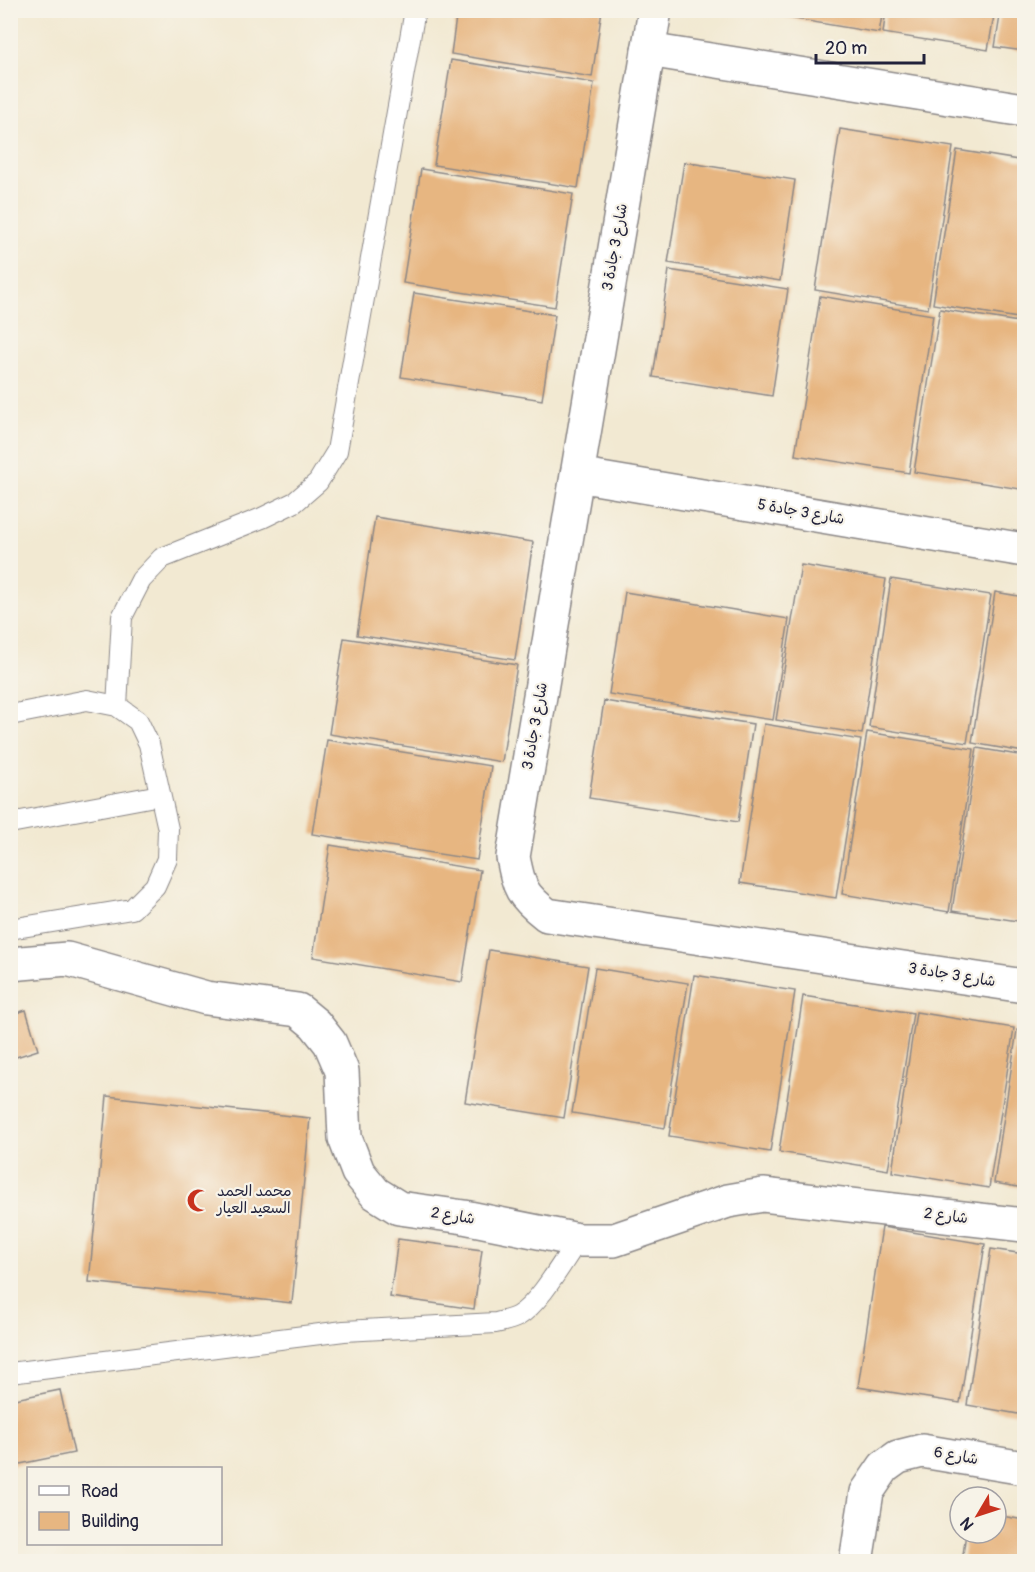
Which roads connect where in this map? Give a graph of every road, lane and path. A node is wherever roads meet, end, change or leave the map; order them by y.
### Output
1 (414, 10) edge
2 (655, 10) edge
3 (648, 50) junction
4 (1024, 110) edge
5 (577, 475) junction
6 (1024, 550) edge
7 (117, 706) junction
8 (10, 715) edge
9 (160, 795) junction
10 (10, 823) edge
11 (10, 928) edge
12 (10, 964) edge
13 (1024, 986) edge
14 (1024, 1225) edge
15 (578, 1240) junction
16 (10, 1372) edge
17 (1024, 1468) edge
18 (856, 1562) edge

1 - 7 lane
2 - 3 street, شارع 3 جادة 3
3 - 4 street
3 - 5 street, شارع 3 جادة 3
5 - 6 street, شارع 3 جادة 5
5 - 13 street, شارع 3 جادة 3
7 - 8 lane
7 - 9 lane
9 - 10 lane
9 - 11 lane
12 - 15 street, شارع 2
14 - 15 street, شارع 2
15 - 16 lane
17 - 18 street, شارع 6

